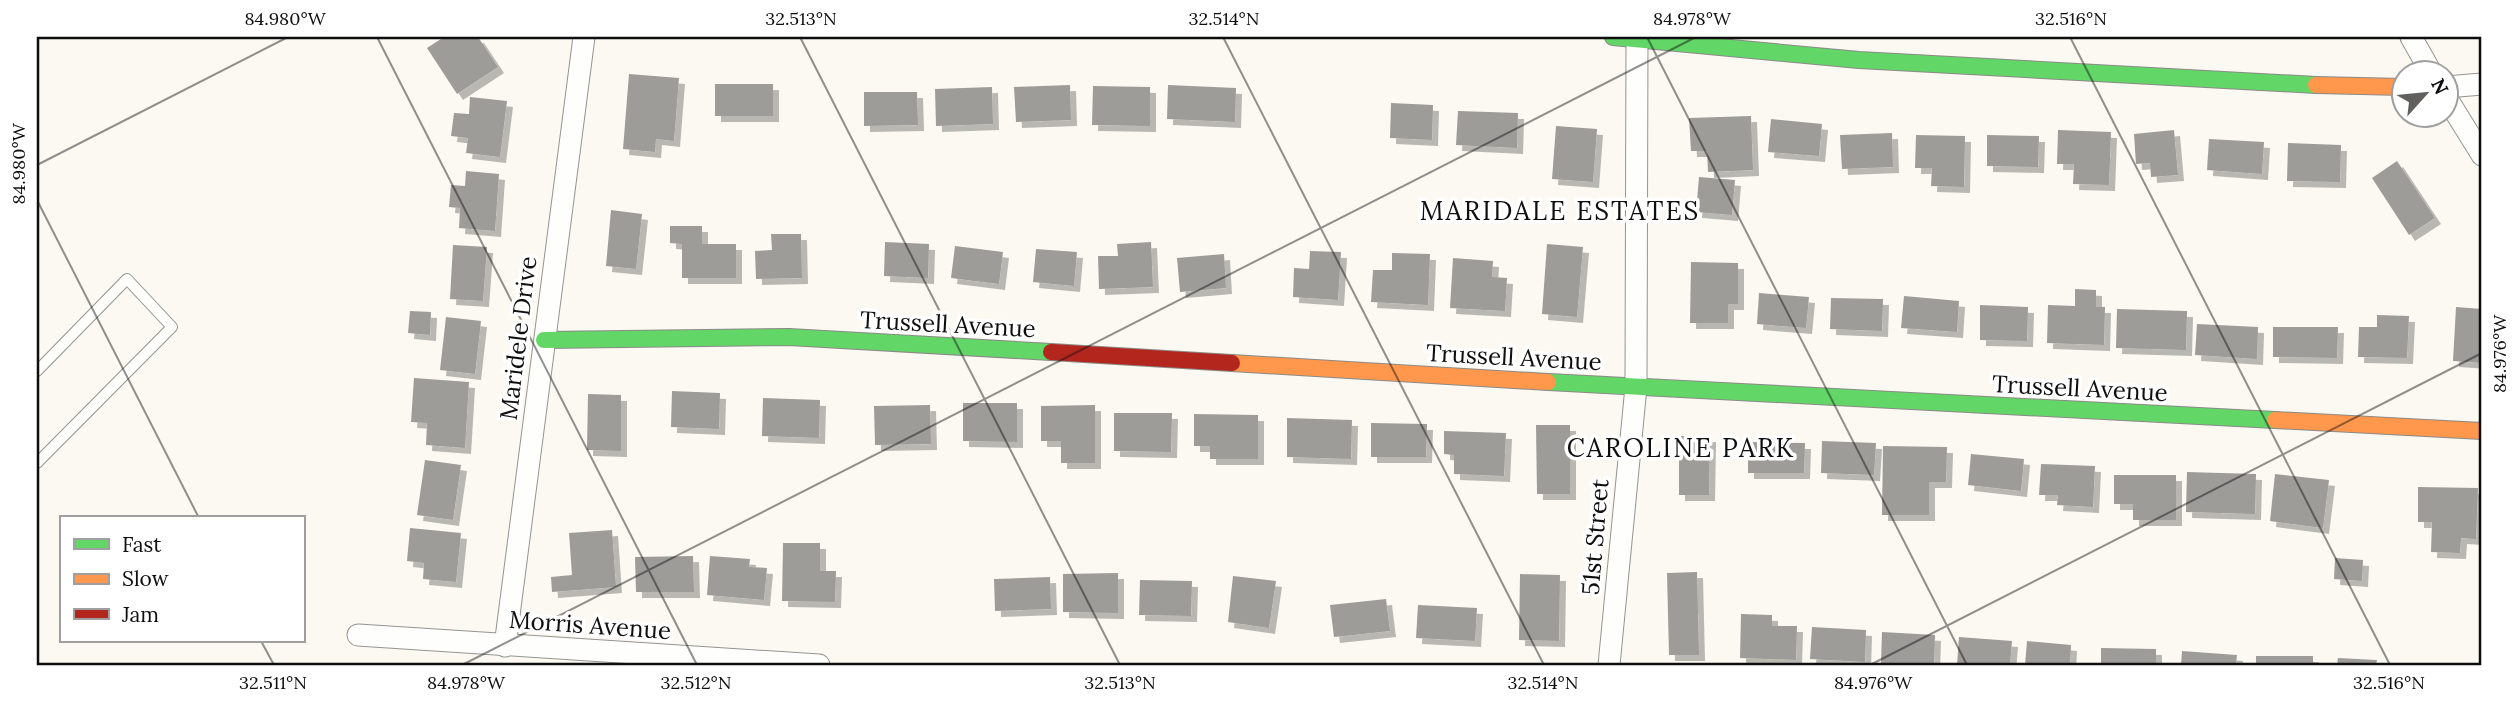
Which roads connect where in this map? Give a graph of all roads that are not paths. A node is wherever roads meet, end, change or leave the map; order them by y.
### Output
1 (584, 37) edge
2 (1613, 37) edge
3 (1637, 37) edge
4 (2411, 37) edge
5 (2424, 60) edge
6 (2482, 84) edge
7 (2460, 86) edge
8 (2390, 87) edge
9 (2460, 121) edge
10 (2482, 155) edge
11 (544, 341) junction
12 (37, 370) edge
13 (1636, 387) junction
14 (2482, 432) edge
15 (37, 463) edge
16 (358, 635) dead end
17 (505, 646) junction
18 (819, 665) edge
19 (1609, 665) edge

1 - 11 street, Maridele Drive
2 - 3 street
3 - 8 street
3 - 13 street, 51st Street
4 - 5 street
6 - 7 street
9 - 10 street
11 - 13 street, Trussell Avenue
11 - 17 street, Maridele Drive
12 - 15 lane
13 - 14 street, Trussell Avenue
13 - 19 street, 51st Street
16 - 17 street, Morris Avenue
17 - 18 street, Morris Avenue

